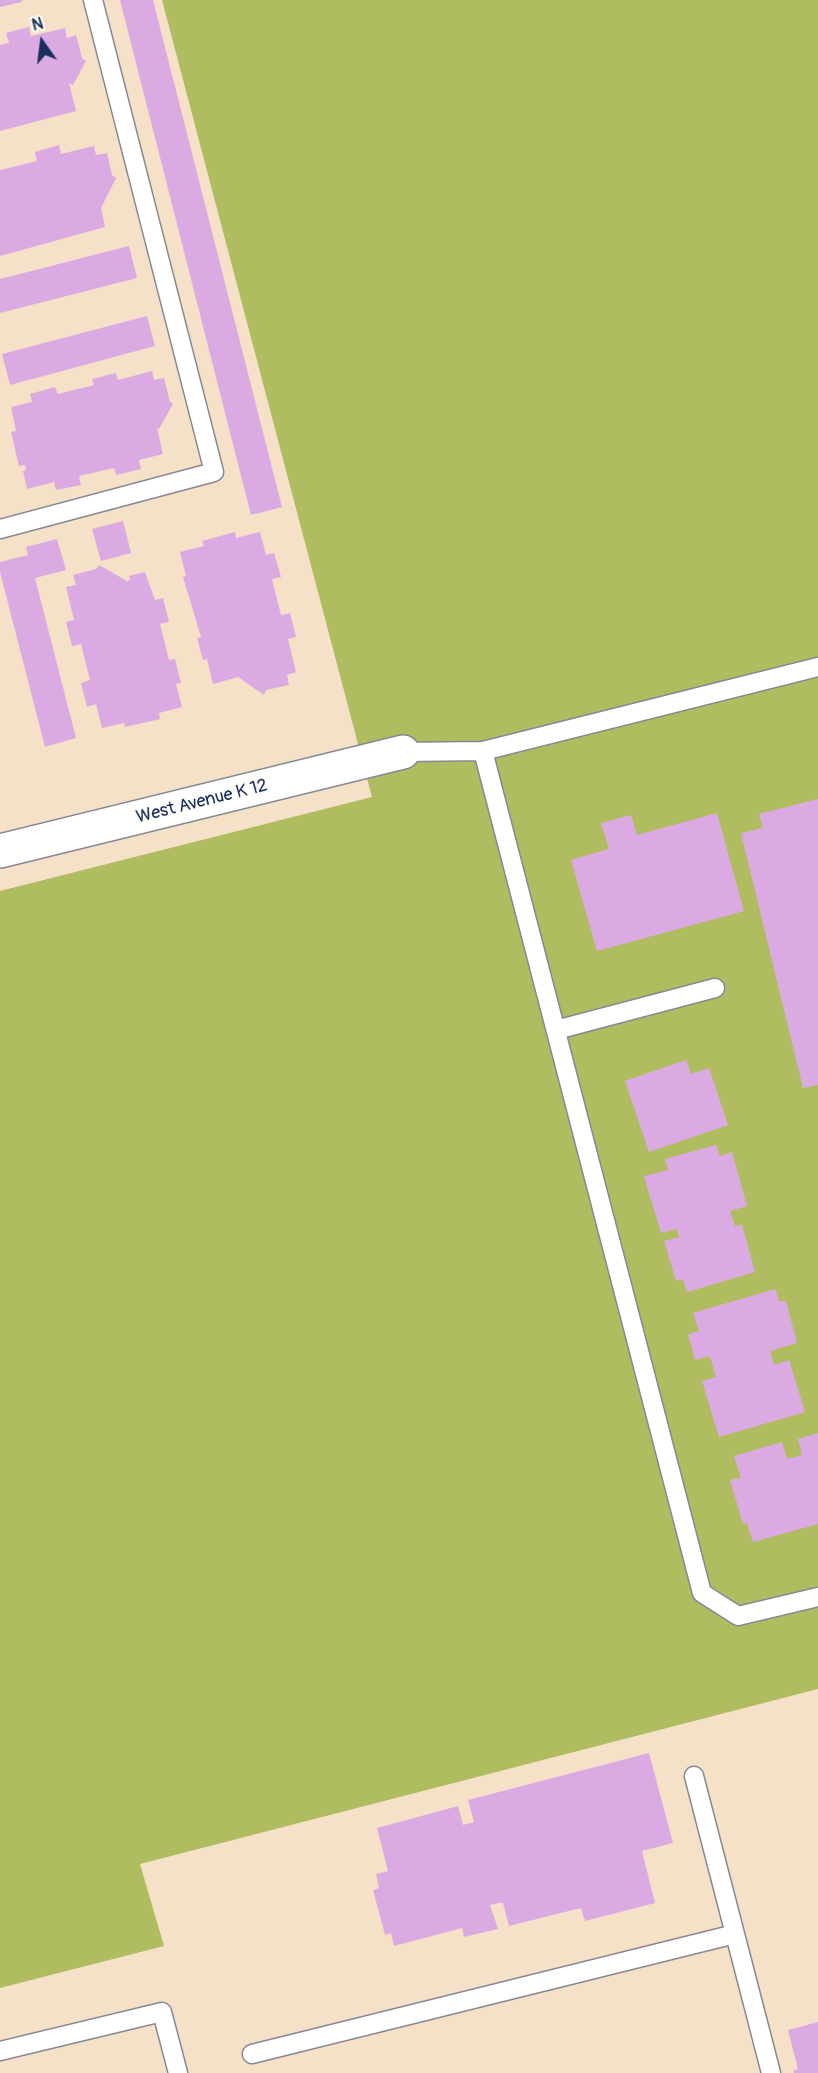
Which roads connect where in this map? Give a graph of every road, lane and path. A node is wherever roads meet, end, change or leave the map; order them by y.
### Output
1 (93, 0) edge
2 (0, 530) edge
3 (818, 667) edge
4 (483, 751) junction
5 (403, 752) joint
6 (0, 851) edge
7 (715, 988) dead end
8 (556, 1030) junction
9 (818, 1597) edge
10 (694, 1776) dead end
11 (735, 1934) junction
12 (0, 2051) edge
13 (252, 2054) dead end
14 (178, 2073) edge
15 (771, 2073) edge

1 - 2 lane
3 - 4 lane
4 - 5 lane
4 - 8 lane
5 - 6 street, West Avenue K 12
7 - 8 lane
8 - 9 lane
10 - 11 lane
11 - 13 lane
11 - 15 lane
12 - 14 lane

